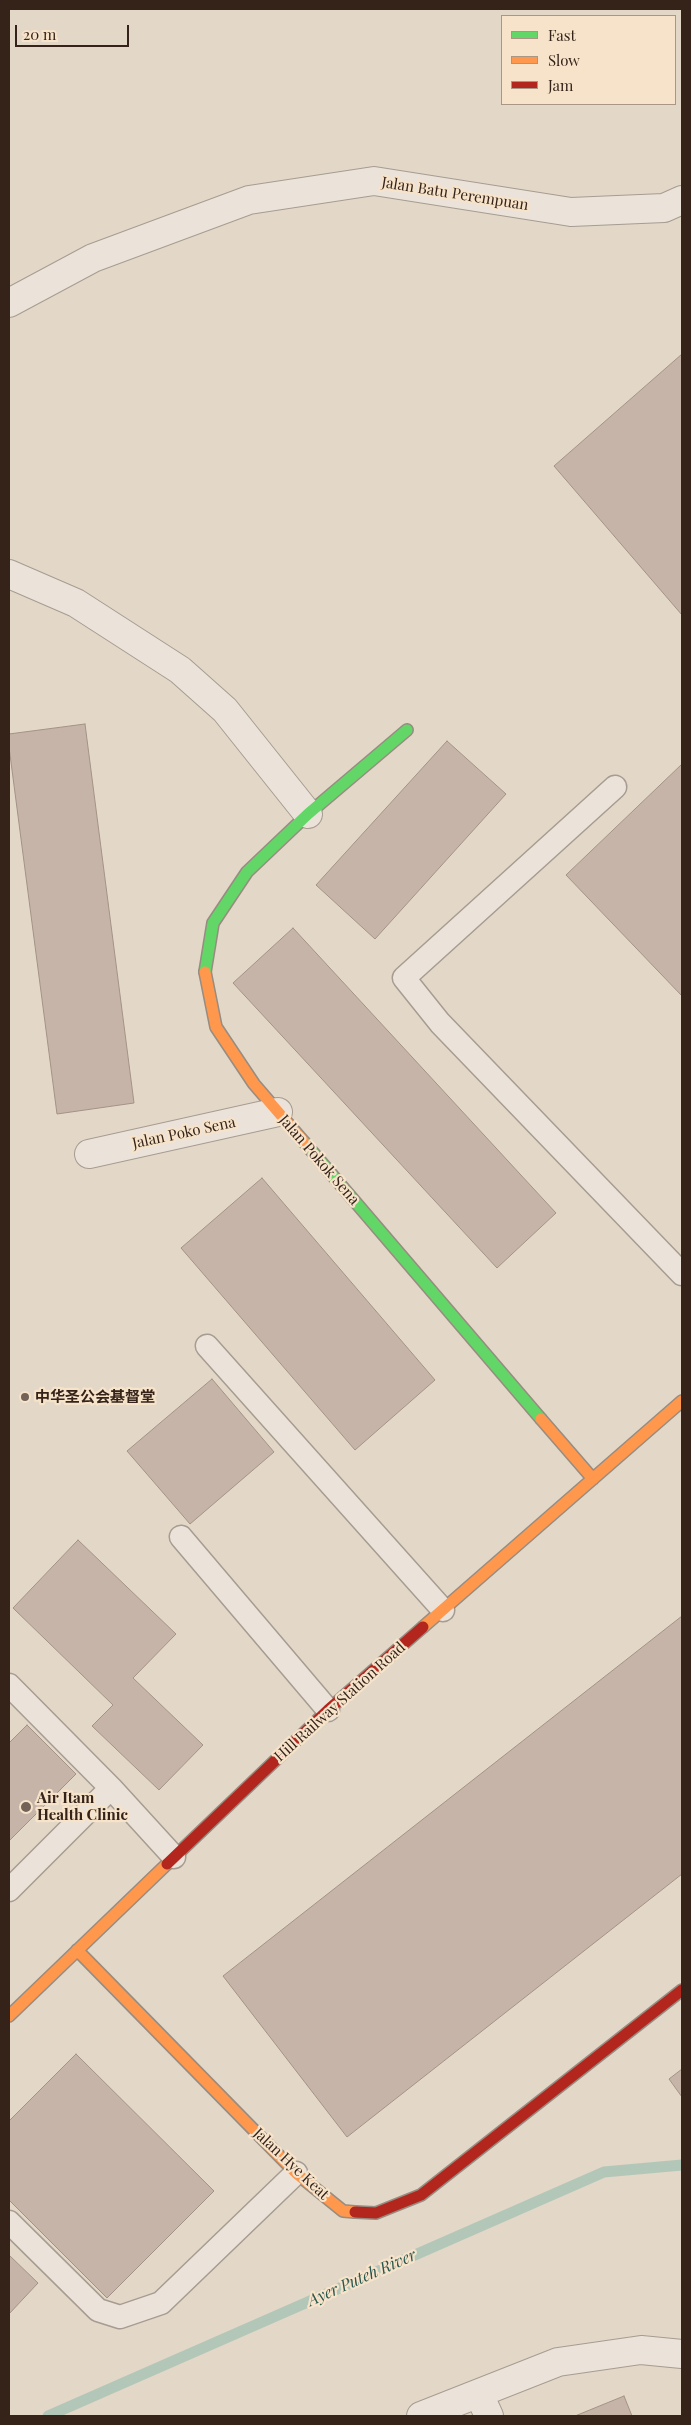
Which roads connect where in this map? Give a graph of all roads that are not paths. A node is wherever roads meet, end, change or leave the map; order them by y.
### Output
1 (682, 200) edge
2 (9, 303) edge
3 (9, 574) edge
4 (407, 730) dead end
5 (615, 788) dead end
6 (308, 814) junction
7 (278, 1112) junction
8 (90, 1154) dead end
9 (682, 1274) edge
10 (207, 1346) dead end
11 (682, 1401) edge
12 (593, 1479) junction
13 (181, 1537) dead end
14 (443, 1610) junction
15 (9, 1685) edge
16 (328, 1710) junction
17 (111, 1788) junction
18 (174, 1857) junction
19 (9, 1890) edge
20 (77, 1950) junction
21 (682, 1990) edge
22 (9, 2016) edge
23 (296, 2173) junction
24 (9, 2222) edge
25 (682, 2354) edge
26 (484, 2405) edge
27 (422, 2416) edge

1 - 2 street, Jalan Batu Perempuan
3 - 6 street
4 - 6 street, Jalan Pokok Sena
5 - 9 lane
6 - 7 street, Jalan Pokok Sena
7 - 8 street, Jalan Poko Sena
7 - 12 street, Jalan Pokok Sena
10 - 14 lane
11 - 12 street, Hill Railway Station Road
12 - 14 street, Hill Railway Station Road
13 - 16 lane
14 - 16 street, Hill Railway Station Road
15 - 17 lane
16 - 18 street, Hill Railway Station Road
17 - 18 lane
17 - 19 lane
18 - 20 street, Hill Railway Station Road
20 - 22 street, Hill Railway Station Road
20 - 23 street, Jalan Hye Keat
21 - 23 street, Jalan Hye Keat
23 - 24 lane
25 - 26 street
26 - 27 street

